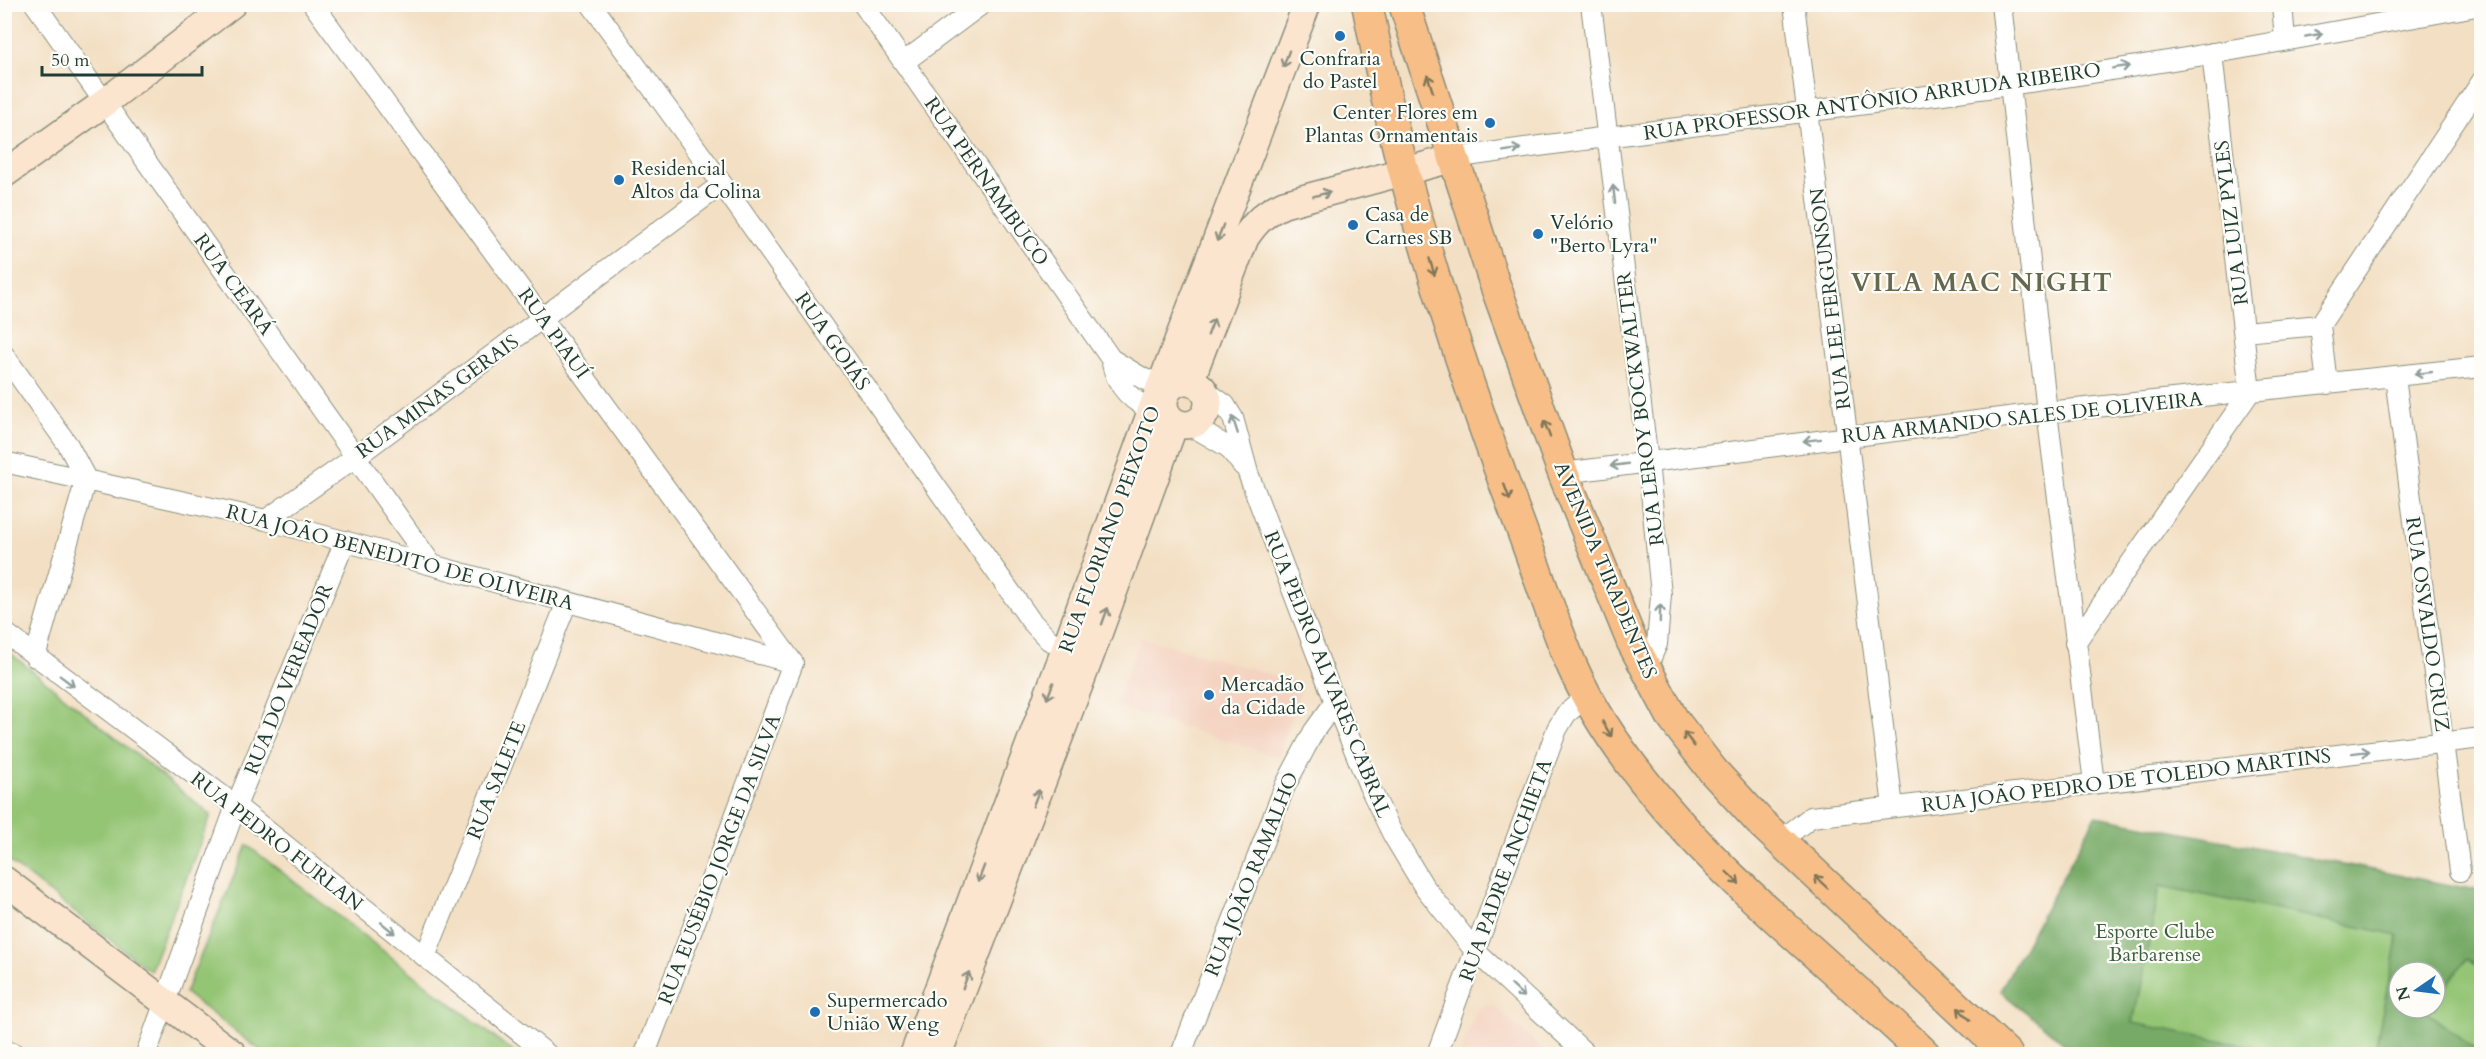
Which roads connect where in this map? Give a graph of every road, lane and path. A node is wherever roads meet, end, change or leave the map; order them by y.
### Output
1 (34, 4) edge
2 (232, 4) edge
3 (313, 4) edge
4 (591, 4) edge
5 (863, 4) edge
6 (982, 4) edge
7 (1306, 4) edge
8 (1367, 4) edge
9 (1404, 4) edge
10 (1591, 4) edge
11 (1794, 4) edge
12 (2001, 4) edge
13 (2282, 4) edge
14 (2481, 5) edge
15 (2285, 40) junction
16 (2212, 53) junction
17 (904, 62) junction
18 (2481, 81) edge
19 (2010, 85) junction
20 (104, 103) junction
21 (1808, 111) junction
22 (1606, 135) junction
23 (1454, 158) junction
24 (1404, 171) junction
25 (4, 174) edge
26 (1242, 178) junction
27 (722, 184) junction
28 (1266, 212) junction
29 (543, 318) junction
30 (2320, 324) junction
31 (2244, 332) junction
32 (4, 355) edge
33 (1111, 359) junction
34 (2481, 367) edge
35 (2395, 377) junction
36 (1184, 384) junction
37 (2327, 384) junction
38 (2250, 392) junction
39 (2047, 412) junction
40 (1171, 419) junction
41 (1847, 436) junction
42 (357, 456) junction
43 (1648, 461) junction
44 (4, 462) edge
45 (1248, 472) junction
46 (1563, 473) junction
47 (86, 479) junction
48 (266, 520) junction
49 (345, 541) junction
50 (432, 565) junction
51 (567, 602) junction
52 (4, 632) edge
53 (2075, 643) junction
54 (1077, 655) junction
55 (35, 657) junction
56 (793, 663) junction
57 (1646, 669) junction
58 (1587, 696) junction
59 (1335, 702) junction
60 (2481, 738) edge
61 (2444, 742) junction
62 (2094, 783) junction
63 (236, 806) junction
64 (1893, 807) junction
65 (1780, 842) junction
66 (2460, 871) dead end
67 (4, 880) edge
68 (1475, 951) junction
69 (425, 957) junction
70 (166, 1003) junction
71 (4, 1050) edge
72 (15, 1054) edge
73 (146, 1054) edge
74 (233, 1054) edge
75 (547, 1054) edge
76 (645, 1054) edge
77 (914, 1054) edge
78 (938, 1054) edge
79 (1180, 1054) edge
80 (1437, 1054) edge
81 (1586, 1054) edge
82 (1925, 1054) edge
83 (2007, 1054) edge

1 - 20 street, RUA CEARÁ
2 - 20 main road
3 - 29 street, RUA PIAUÍ
4 - 27 street, RUA GOIÁS
5 - 17 street, RUA PERNAMBUCO
6 - 17 street
7 -> 26 main road, RUA FLORIANO PEIXOTO
8 - 24 main road
23 -> 9 main road, AVENIDA TIRADENTES
10 - 22 street, RUA LEROY BOCKWALTER
11 - 21 street, RUA LEE FERGUNSON
12 - 19 street
13 - 15 street
15 -> 14 street, RUA PROFESSOR ANTÔNIO ARRUDA RIBEIRO
15 - 16 street, RUA PROFESSOR ANTÔNIO ARRUDA RIBEIRO
19 -> 16 street, RUA PROFESSOR ANTÔNIO ARRUDA RIBEIRO
16 - 31 street, RUA LUIZ PYLES
17 - 33 street, RUA PERNAMBUCO
18 - 30 street
19 - 21 street, RUA PROFESSOR ANTÔNIO ARRUDA RIBEIRO
19 - 39 street
20 - 25 main road
20 - 42 street, RUA CEARÁ
21 - 22 street, RUA PROFESSOR ANTÔNIO ARRUDA RIBEIRO
21 - 41 street, RUA LEE FERGUNSON
23 -> 22 street, RUA PROFESSOR ANTÔNIO ARRUDA RIBEIRO
43 -> 22 street, RUA LEROY BOCKWALTER
23 - 24 main road, RUA PROFESSOR ANTÔNIO ARRUDA RIBEIRO
46 -> 23 main road, AVENIDA TIRADENTES
28 -> 24 main road, RUA PROFESSOR ANTÔNIO ARRUDA RIBEIRO
24 -> 58 main road
26 - 28 main road
26 -> 36 main road, RUA FLORIANO PEIXOTO
27 - 29 street, RUA MINAS GERAIS
27 - 54 street, RUA GOIÁS
36 -> 28 main road, RUA FLORIANO PEIXOTO
29 - 42 street, RUA MINAS GERAIS
29 - 56 street, RUA PIAUÍ
30 - 31 street
30 - 37 street
31 - 38 street, RUA LUIZ PYLES
32 - 47 street
33 - 36 street, RUA PERNAMBUCO
33 - 40 street, RUA PERNAMBUCO
34 -> 35 street, RUA ARMANDO SALES DE OLIVEIRA
35 - 37 street, RUA ARMANDO SALES DE OLIVEIRA
35 - 61 street, RUA OSVALDO CRUZ
36 - 40 main road, RUA FLORIANO PEIXOTO
36 - 40 main road
45 -> 36 street, RUA PEDRO ALVARES CABRAL
37 - 38 street, RUA ARMANDO SALES DE OLIVEIRA
38 - 39 street, RUA ARMANDO SALES DE OLIVEIRA
38 - 53 street
39 - 41 street, RUA ARMANDO SALES DE OLIVEIRA
39 - 53 street
40 - 45 street, RUA PEDRO ALVARES CABRAL
40 - 54 main road, RUA FLORIANO PEIXOTO
41 -> 43 street, RUA ARMANDO SALES DE OLIVEIRA
41 - 64 street, RUA LEE FERGUNSON
42 - 48 street, RUA MINAS GERAIS
42 - 50 street, RUA CEARÁ
43 -> 46 street, RUA ARMANDO SALES DE OLIVEIRA
57 -> 43 street, RUA LEROY BOCKWALTER
44 - 47 street, RUA JOÃO BENEDITO DE OLIVEIRA
45 - 59 street, RUA PEDRO ALVARES CABRAL
46 - 57 main road, AVENIDA TIRADENTES
47 - 48 street, RUA JOÃO BENEDITO DE OLIVEIRA
47 - 55 street
48 - 49 street, RUA JOÃO BENEDITO DE OLIVEIRA
49 - 50 street, RUA JOÃO BENEDITO DE OLIVEIRA
49 - 63 street, RUA DO VEREADOR
50 - 51 street, RUA JOÃO BENEDITO DE OLIVEIRA
51 - 56 street, RUA JOÃO BENEDITO DE OLIVEIRA
51 - 69 street, RUA SALETE
52 - 55 street, RUA PEDRO FURLAN
53 - 62 street
54 -> 77 main road, RUA FLORIANO PEIXOTO
78 -> 54 main road, RUA FLORIANO PEIXOTO
55 -> 63 street, RUA PEDRO FURLAN
56 - 76 street, RUA EUSÉBIO JORGE DA SILVA
65 -> 57 main road, AVENIDA TIRADENTES
58 - 68 street, RUA PADRE ANCHIETA
58 -> 82 main road
59 - 68 street, RUA PEDRO ALVARES CABRAL
59 - 79 street, RUA JOÃO RAMALHO
60 - 61 street, RUA JOÃO PEDRO DE TOLEDO MARTINS
62 -> 61 street, RUA JOÃO PEDRO DE TOLEDO MARTINS
61 - 66 street, RUA OSVALDO CRUZ
62 - 64 street, RUA JOÃO PEDRO DE TOLEDO MARTINS
63 -> 69 street, RUA PEDRO FURLAN
63 - 70 street, RUA DO VEREADOR
64 - 65 street, RUA JOÃO PEDRO DE TOLEDO MARTINS
83 -> 65 main road, AVENIDA TIRADENTES
67 - 70 main road
68 - 80 street, RUA PADRE ANCHIETA
68 -> 81 street, RUA PEDRO ALVARES CABRAL
69 - 75 street, RUA PEDRO FURLAN
70 - 73 street, RUA DO VEREADOR
70 - 74 main road
71 - 72 street

